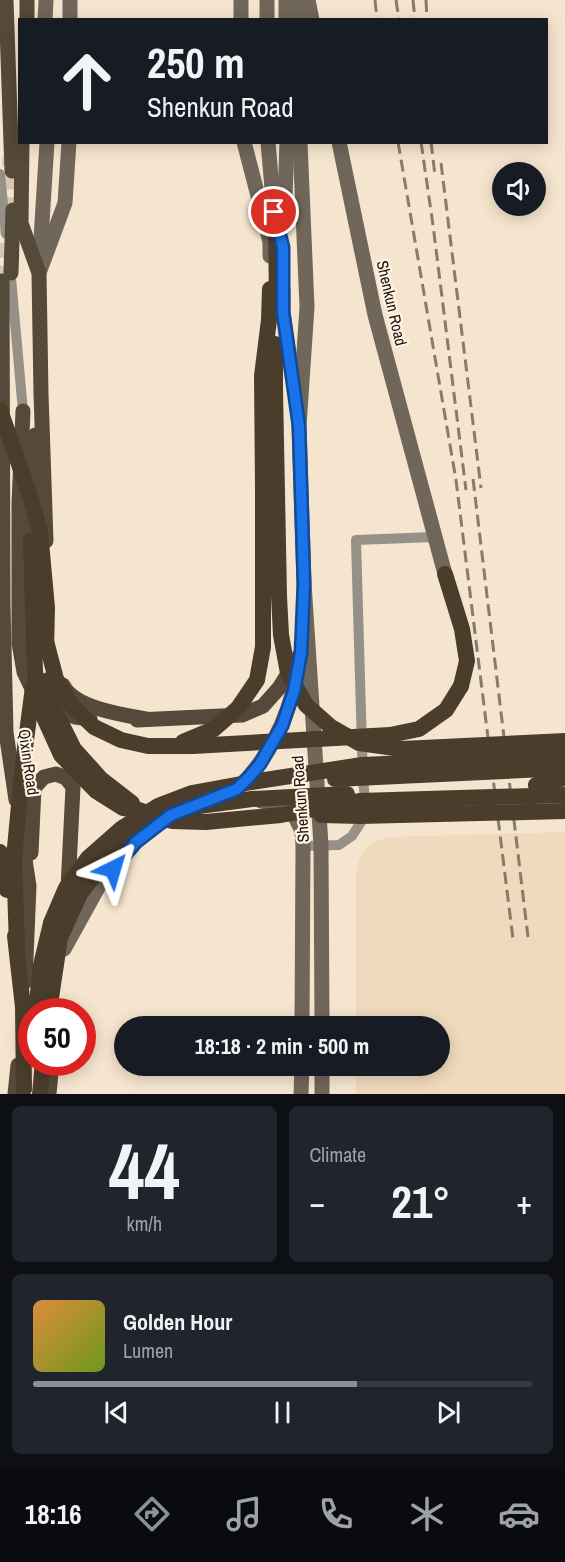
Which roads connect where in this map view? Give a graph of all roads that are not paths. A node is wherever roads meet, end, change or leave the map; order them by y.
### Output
1 (6, 0) edge
2 (14, 0) edge
3 (27, 0) edge
4 (46, 0) edge
5 (70, 0) edge
6 (241, 0) edge
7 (267, 0) edge
8 (285, 0) edge
9 (298, 0) edge
10 (308, 0) edge
11 (27, 18) edge
12 (45, 18) edge
13 (70, 18) edge
14 (241, 18) edge
15 (267, 18) edge
16 (286, 18) edge
17 (298, 18) edge
18 (312, 18) edge
19 (14, 88) dead end
20 (22, 144) edge
21 (47, 144) edge
22 (69, 144) edge
23 (245, 144) edge
24 (268, 144) edge
25 (287, 144) edge
26 (287, 144) edge
27 (300, 144) edge
28 (339, 144) edge
29 (0, 174) edge
30 (304, 221) junction
31 (276, 223) junction
32 (283, 247) junction
33 (5, 248) edge
34 (39, 273) junction
35 (6, 277) junction
36 (270, 289) junction
37 (275, 324) junction
38 (41, 394) junction
39 (0, 410) edge
40 (22, 411) junction
41 (299, 426) junction
42 (32, 463) junction
43 (434, 537) junction
44 (31, 540) joint
45 (445, 574) joint
46 (304, 583) junction
47 (46, 641) junction
48 (301, 653) junction
49 (35, 672) junction
50 (146, 719) junction
51 (565, 741) edge
52 (173, 746) junction
53 (565, 756) edge
54 (565, 768) edge
55 (565, 777) edge
56 (252, 782) junction
57 (565, 783) edge
58 (536, 785) junction
59 (565, 795) edge
60 (204, 803) junction
61 (139, 810) junction
62 (565, 811) edge
63 (281, 815) junction
64 (321, 845) junction
65 (303, 846) junction
66 (0, 852) edge
67 (29, 886) junction
68 (17, 945) junction
69 (64, 949) junction
70 (37, 998) edge
71 (51, 998) edge
72 (58, 998) edge
73 (302, 1016) edge
74 (322, 1016) edge
75 (28, 1076) edge
76 (36, 1076) edge
77 (52, 1076) edge
78 (55, 1076) edge
79 (302, 1076) edge
80 (322, 1076) edge
81 (26, 1093) edge
82 (50, 1094) edge
83 (57, 1094) edge
84 (302, 1094) edge
85 (322, 1094) edge

1 - 35 main road, Qixin Road
2 - 19 main road
3 - 11 main road
4 - 12 main road
5 - 13 main road
6 - 14 main road
7 - 15 main road
8 - 16 main road
9 - 17 main road
10 - 18 main road
20 - 34 main road
21 - 34 main road
22 - 34 main road
23 - 36 main road
24 - 31 main road, Shenkun Road
25 - 30 main road, Shenkun Road
26 - 32 main road
27 - 30 main road, Shenkun Road
28 - 43 main road, Shenkun Road
29 - 33 street
30 - 41 main road, Shenkun Road
31 - 32 main road, Shenkun Road
31 - 37 highway
32 - 41 main road, Shenkun Road
33 - 35 street
34 - 38 main road
35 - 40 street
35 - 67 main road, Qixin Road
36 - 37 highway
36 - 52 highway, bridge
37 - 51 highway, bridge
38 - 42 main road
38 - 50 main road
39 - 47 highway, bridge
40 - 42 main road
40 - 50 main road
41 - 46 main road, Shenkun Road
42 - 44 main road
43 - 45 main road, Shenkun Road
43 - 64 street
44 - 49 highway, bridge
45 - 52 highway, bridge
46 - 48 main road
46 - 64 main road, Shenkun Road
47 - 52 highway, bridge
47 - 61 highway, bridge
48 - 50 main road
48 - 60 main road
49 - 61 highway, bridge
49 - 68 highway, bridge
53 - 56 highway, bridge
54 - 56 highway, bridge
55 - 58 highway
56 - 70 highway, bridge
57 - 58 highway
58 - 71 highway, bridge
59 - 63 highway, bridge
60 - 65 main road, Shenkun Road
60 - 69 main road
61 - 63 highway, bridge
62 - 63 highway, bridge
64 - 65 street
64 - 74 main road, Shenkun Road
65 - 73 main road, Shenkun Road
66 - 68 highway, bridge
67 - 69 main road, Qixin Road
67 - 81 main road, Qixin Road
68 - 81 highway, bridge
69 - 72 main road, Qixin Road
75 - 81 highway, bridge
76 - 81 highway
77 - 82 highway
78 - 83 main road
79 - 84 main road
80 - 85 main road

